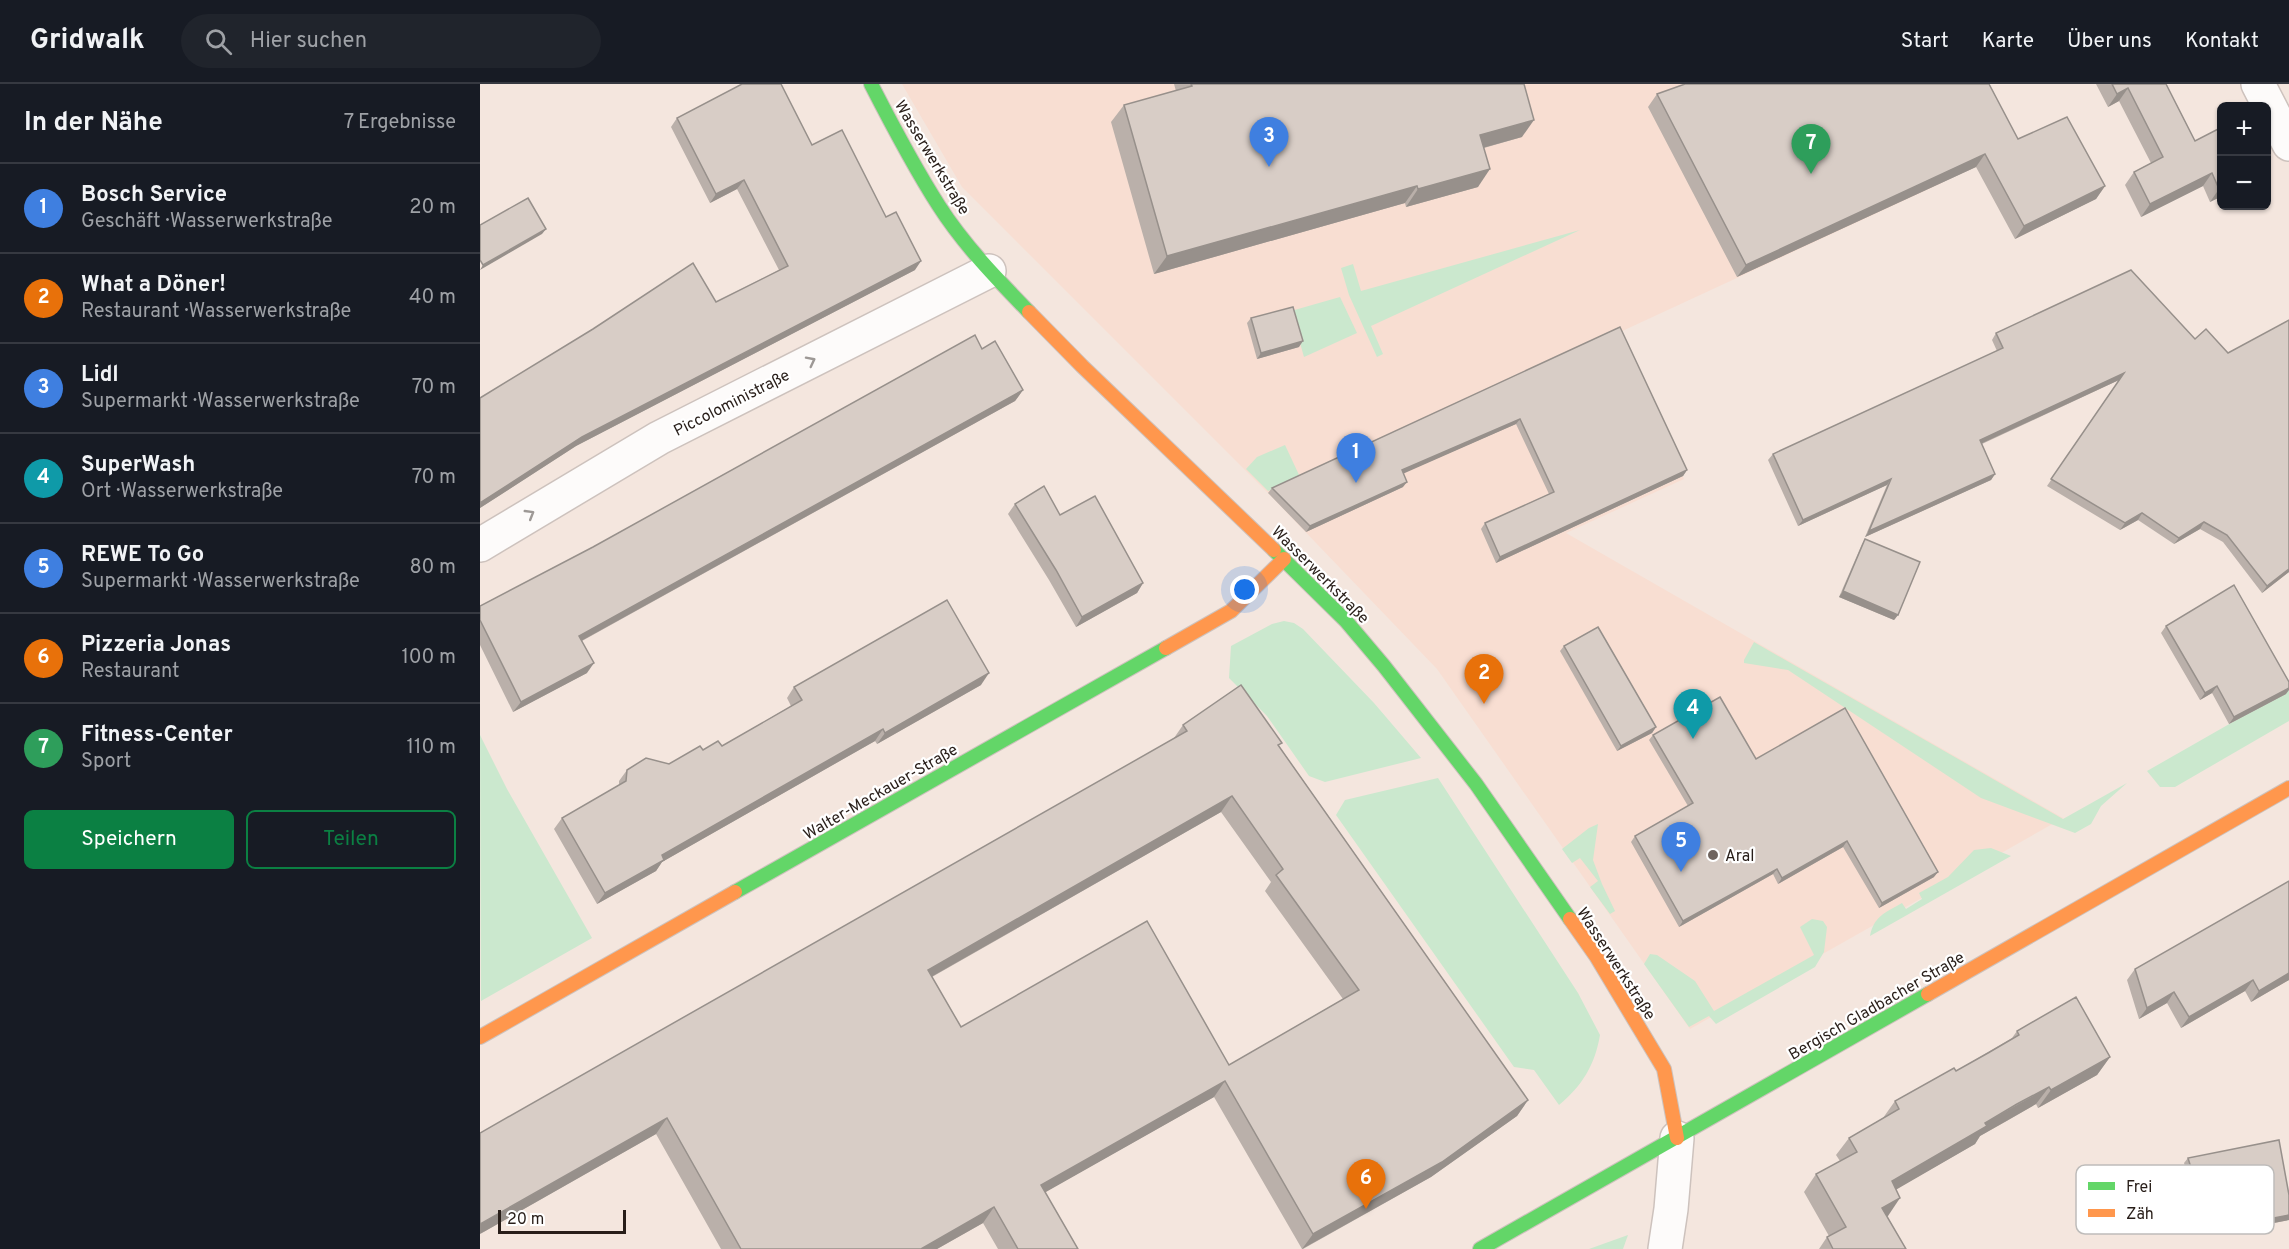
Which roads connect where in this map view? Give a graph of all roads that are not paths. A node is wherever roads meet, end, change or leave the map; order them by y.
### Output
1 (871, 84) edge
2 (2258, 84) edge
3 (2289, 144) edge
4 (989, 271) junction
5 (480, 545) edge
6 (1284, 559) junction
7 (2289, 788) edge
8 (480, 1037) edge
9 (1677, 1138) junction
10 (1480, 1249) edge
11 (1665, 1249) edge

1 - 4 main road, Wasserwerkstraße
2 - 3 street
5 -> 4 street, Piccoloministraße
4 - 6 main road, Wasserwerkstraße
6 - 8 main road, Walter-Meckauer-Straße
6 - 9 main road, Wasserwerkstraße
7 - 9 main road, Bergisch Gladbacher Straße
9 - 10 main road, Bergisch Gladbacher Straße
9 - 11 street

